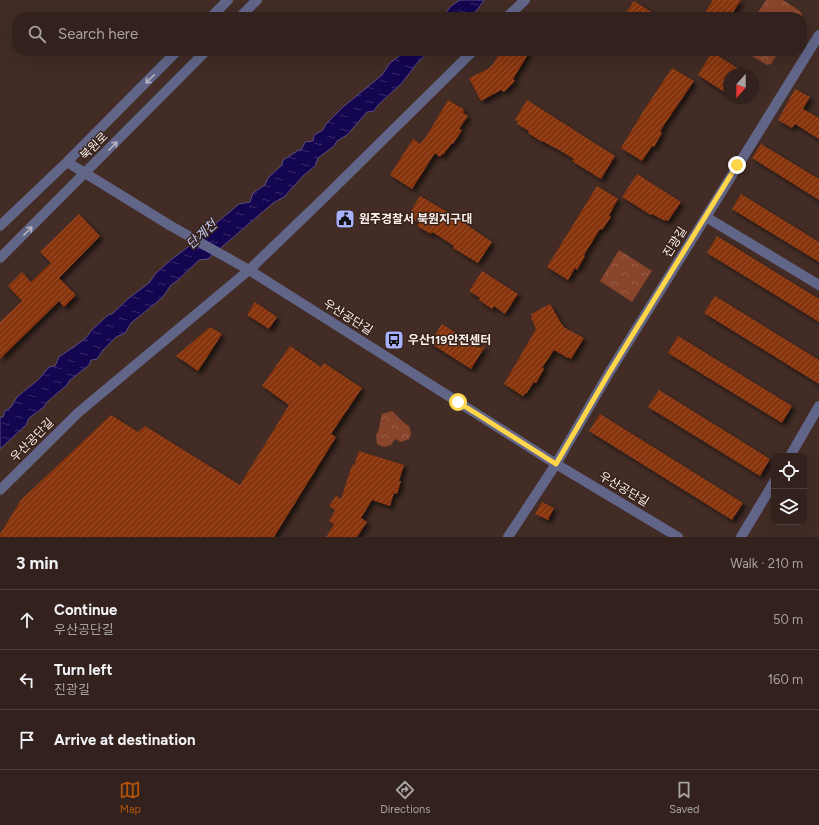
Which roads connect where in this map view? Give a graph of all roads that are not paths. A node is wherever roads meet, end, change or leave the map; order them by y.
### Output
1 (228, 0) edge
2 (257, 0) edge
3 (524, 0) edge
4 (216, 12) edge
5 (245, 12) edge
6 (512, 12) edge
7 (819, 35) edge
8 (807, 54) edge
9 (172, 56) edge
10 (201, 56) edge
11 (468, 56) edge
12 (806, 56) edge
13 (67, 162) junction
14 (86, 174) junction
15 (706, 217) junction
16 (0, 226) edge
17 (0, 258) edge
18 (249, 270) junction
19 (819, 285) edge
20 (819, 406) edge
21 (792, 453) edge
22 (556, 464) junction
23 (771, 487) edge
24 (0, 490) edge
25 (508, 537) edge
26 (678, 537) edge
27 (741, 537) edge

1 - 4 street
2 - 5 street
3 - 6 street
7 - 8 street, 진광길
9 -> 13 street, 북원로
14 -> 10 street, 북원로
11 - 18 street
12 - 15 street, 진광길
13 - 14 street
13 - 16 street, 북원로
17 -> 14 street, 북원로
14 - 18 street, 우산공단길
15 - 19 street
15 - 22 street, 진광길
18 - 22 street, 우산공단길
18 - 24 street, 우산공단길
20 - 21 street
22 - 25 street
22 - 26 street, 우산공단길
23 - 27 street

